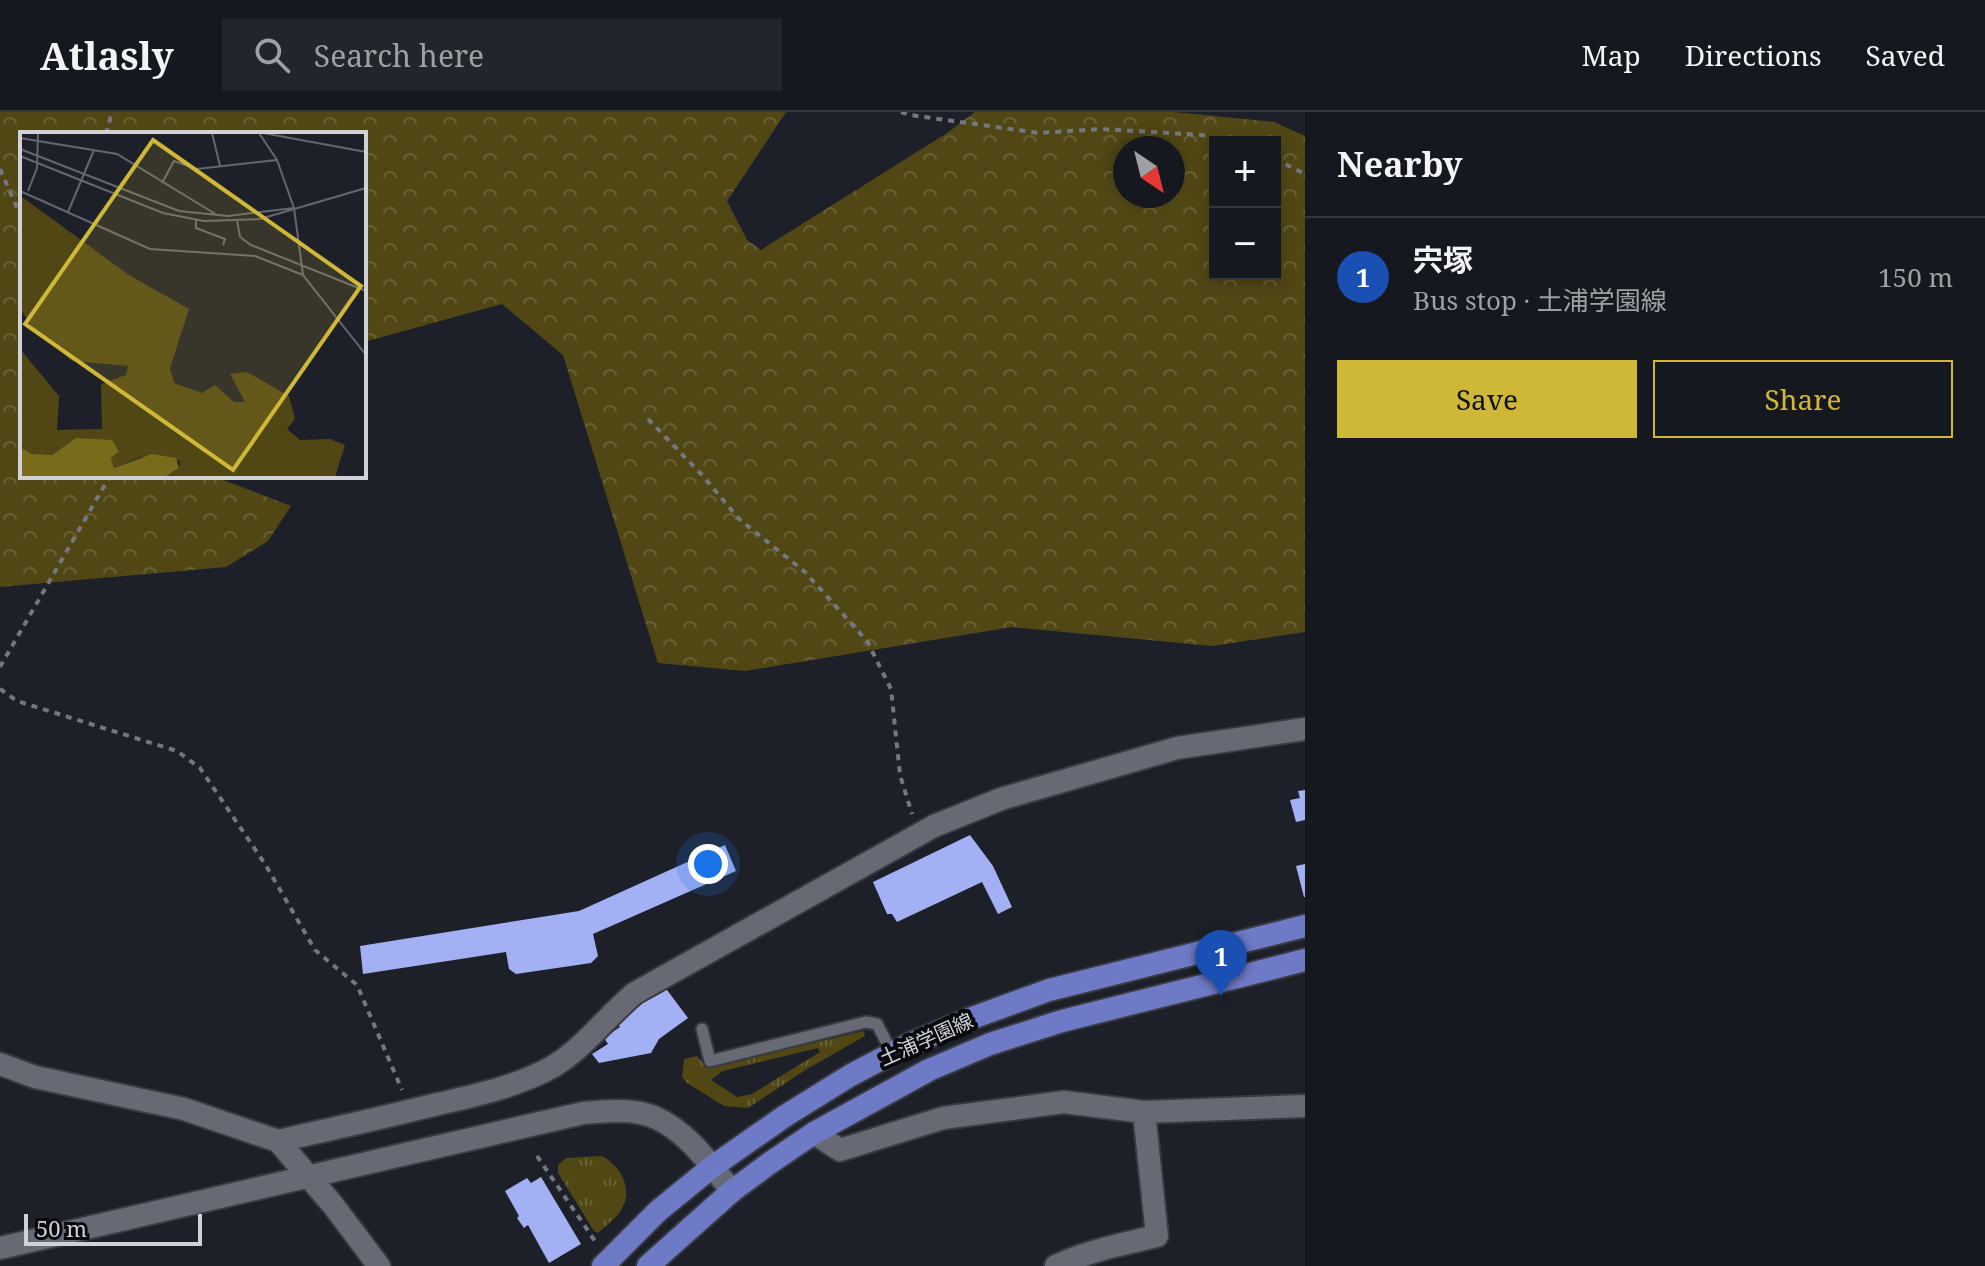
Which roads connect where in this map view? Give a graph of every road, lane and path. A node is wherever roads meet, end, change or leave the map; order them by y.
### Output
1 (112, 112) edge
2 (901, 112) edge
3 (107, 132) edge
4 (1209, 137) edge
5 (1281, 162) edge
6 (0, 169) edge
7 (1305, 174) edge
8 (20, 214) edge
9 (648, 419) dead end
10 (109, 478) edge
11 (0, 667) edge
12 (0, 689) edge
13 (1305, 729) edge
14 (918, 835) junction
15 (1305, 926) edge
16 (1305, 960) edge
17 (702, 1029) dead end
18 (892, 1053) junction
19 (0, 1064) edge
20 (1305, 1106) edge
21 (404, 1112) junction
22 (1144, 1112) junction
23 (814, 1133) junction
24 (278, 1141) junction
25 (537, 1156) dead end
26 (712, 1167) junction
27 (310, 1176) junction
28 (732, 1191) junction
29 (596, 1243) dead end
30 (0, 1248) edge
31 (379, 1266) edge
32 (603, 1266) edge
33 (648, 1266) edge
34 (1056, 1266) edge

1 - 3 path
2 - 4 path
5 - 7 path
6 - 8 path
9 - 14 path
10 - 11 path
12 - 21 path
13 - 14 street
14 - 21 street
15 - 18 main road, 土浦学園線
16 - 23 main road, 土浦学園線
17 - 18 lane
18 - 26 main road, 土浦学園線
19 - 24 street
20 - 22 street
21 - 24 street
22 - 23 street
22 - 34 street
23 - 28 main road, 土浦学園線
24 - 27 street
25 - 29 path
26 - 27 street
26 - 28 street
26 - 32 main road, 土浦学園線
27 - 30 street
27 - 31 street
28 - 33 main road, 土浦学園線

